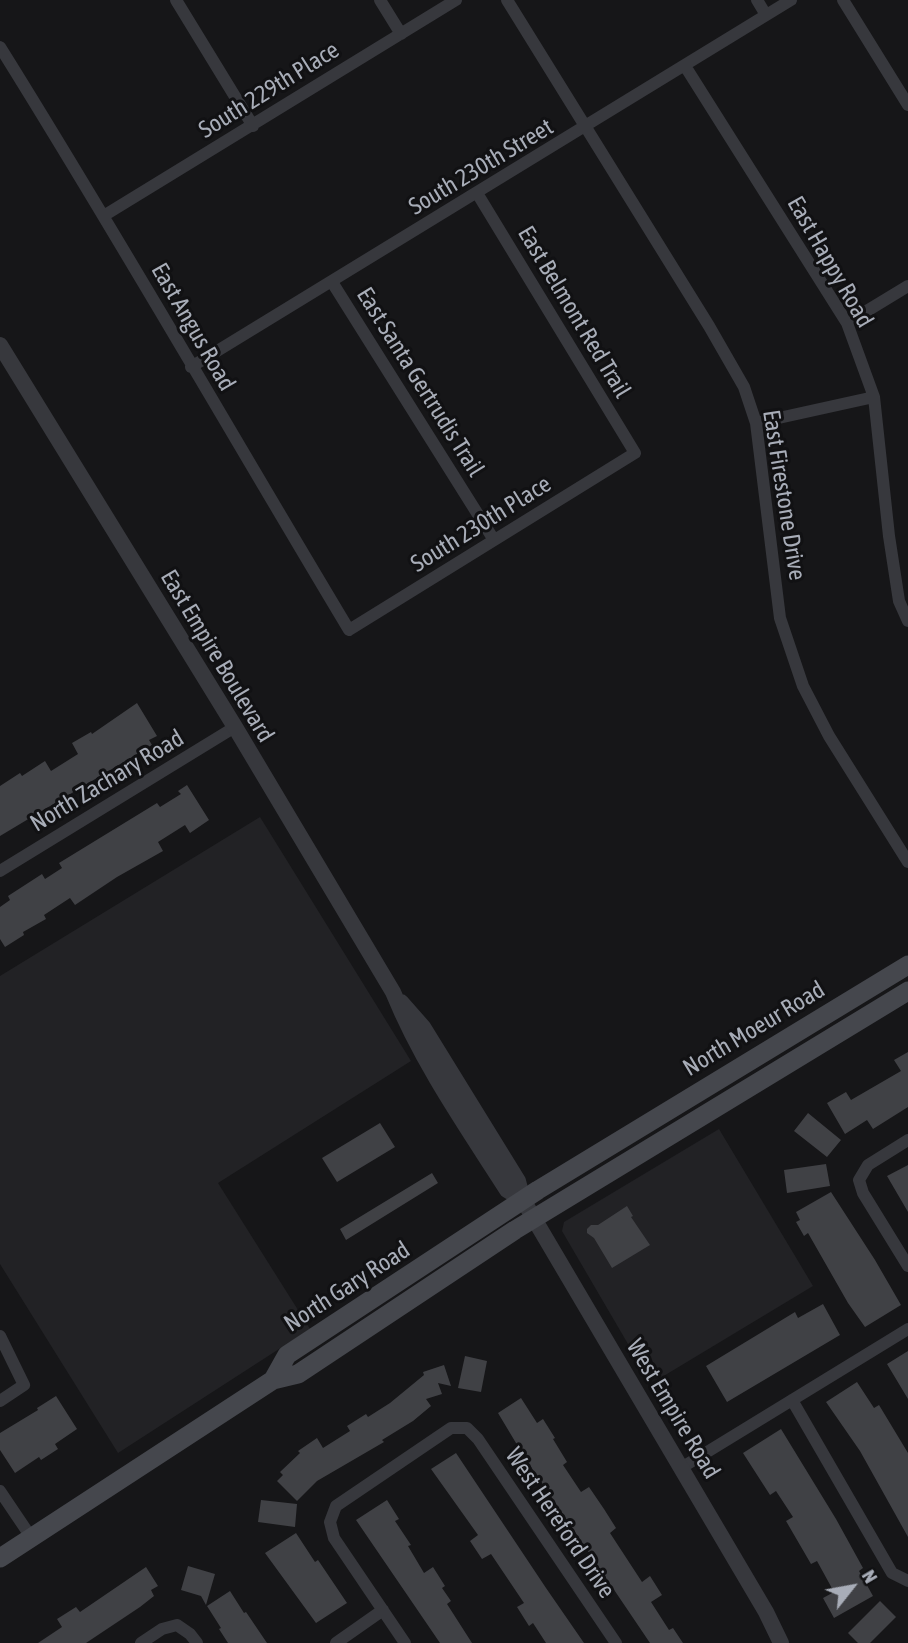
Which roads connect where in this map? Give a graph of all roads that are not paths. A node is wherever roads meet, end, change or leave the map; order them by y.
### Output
1 (176, 0) edge
2 (380, 0) edge
3 (456, 0) edge
4 (507, 0) edge
5 (757, 0) edge
6 (791, 0) edge
7 (843, 0) edge
8 (766, 15) junction
9 (401, 33) junction
10 (0, 47) edge
11 (685, 66) junction
12 (908, 105) edge
13 (253, 126) junction
14 (585, 128) junction
15 (477, 193) junction
16 (105, 215) junction
17 (332, 282) junction
18 (908, 286) edge
19 (846, 323) junction
20 (0, 345) edge
21 (191, 367) junction
22 (874, 397) junction
23 (756, 423) junction
24 (635, 453) joint
25 (494, 540) junction
26 (908, 621) edge
27 (349, 630) joint
28 (235, 727) junction
29 (908, 862) edge
30 (0, 870) edge
31 (908, 965) edge
32 (908, 991) edge
33 (626, 1135) joint
34 (908, 1140) edge
35 (523, 1200) junction
36 (534, 1219) junction
37 (908, 1266) edge
38 (908, 1329) edge
39 (0, 1336) edge
40 (273, 1380) junction
41 (792, 1400) junction
42 (0, 1401) edge
43 (681, 1468) junction
44 (0, 1491) edge
45 (31, 1537) junction
46 (0, 1558) edge
47 (908, 1581) edge
48 (383, 1610) junction
49 (141, 1643) edge
50 (197, 1643) edge
51 (336, 1643) edge
52 (405, 1643) edge
53 (616, 1643) edge
54 (781, 1643) edge

1 - 13 street
2 - 9 street
3 - 9 street, South 229th Place
4 - 14 street, East Firestone Drive
5 - 8 street
6 - 8 street, South 230th Street
7 - 12 street
8 - 11 street, South 230th Street
9 - 13 street, South 229th Place
10 - 16 street, East Angus Road
11 - 14 street, South 230th Street
11 - 19 street, East Happy Road
13 - 16 street, South 229th Place
14 - 15 street, South 230th Street
14 - 23 street, East Firestone Drive
15 - 17 street, South 230th Street
15 - 24 street, East Belmont Red Trail
16 - 21 street, East Angus Road
17 - 21 street, South 230th Street
17 - 25 street, East Santa Gertrudis Trail
18 - 19 street
19 - 22 street, East Happy Road
20 - 28 street, East Empire Boulevard
21 - 27 street, East Angus Road
22 - 23 street
22 - 26 street, East Happy Road
23 - 29 street, East Firestone Drive
24 - 25 street, South 230th Place
25 - 27 street, South 230th Place
28 - 30 street, North Zachary Road
28 - 35 street, East Empire Boulevard
31 - 33 main road, North Moeur Road
32 - 36 main road
33 - 35 main road, North Gary Road
34 - 37 street
35 - 36 street, West Empire Road
35 - 40 main road, North Gary Road
36 - 40 main road
36 - 43 street, West Empire Road
38 - 41 street
39 - 42 street
40 - 45 main road, North Gary Road
41 - 43 street
41 - 47 street
43 - 54 street, West Empire Road
44 - 45 street
45 - 46 main road, North Gary Road
48 - 51 street
48 - 52 street
48 - 53 street, West Hereford Drive
49 - 50 street

